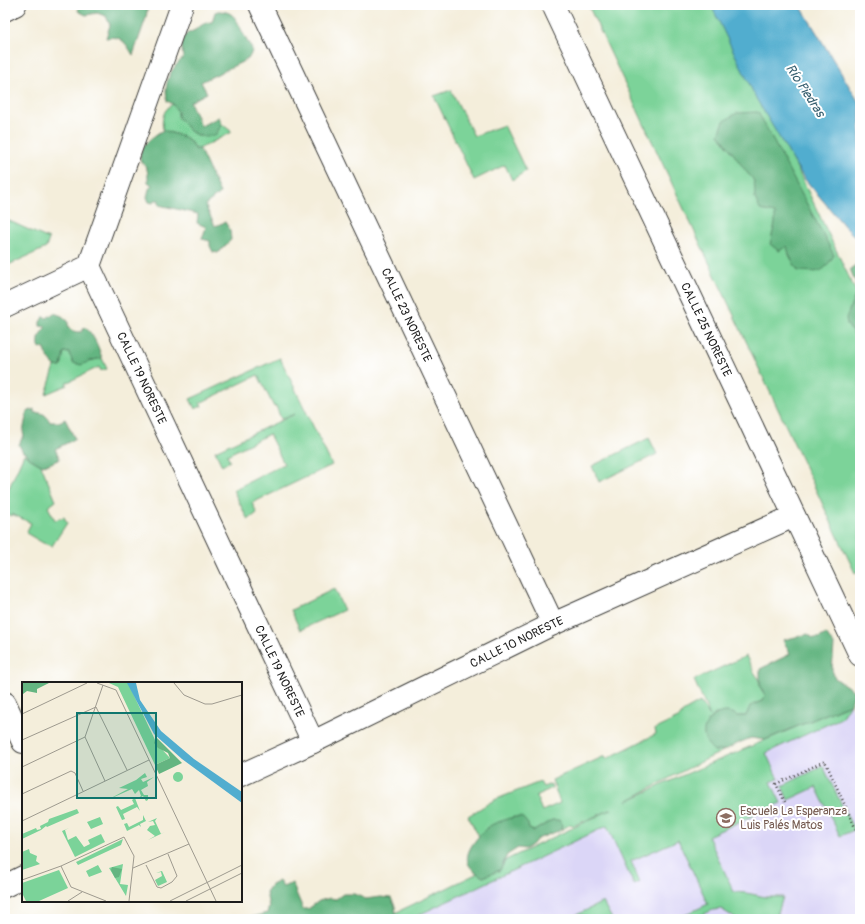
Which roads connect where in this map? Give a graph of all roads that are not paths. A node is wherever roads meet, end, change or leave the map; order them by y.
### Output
1 (15, 5) edge
2 (182, 5) edge
3 (260, 5) edge
4 (553, 5) edge
5 (5, 10) edge
6 (89, 266) junction
7 (5, 306) edge
8 (794, 516) junction
9 (553, 624) junction
10 (860, 655) edge
11 (5, 703) edge
12 (22, 740) edge
13 (313, 742) junction
14 (242, 775) edge
15 (22, 878) edge
16 (5, 886) edge

1 - 5 street
2 - 6 street
3 - 9 street, CALLE 23 NORESTE
4 - 8 street, CALLE 25 NORESTE
6 - 7 street
6 - 13 street, CALLE 19 NORESTE
8 - 9 street, CALLE 10 NORESTE
8 - 10 street, CALLE 25 NORESTE
9 - 13 street, CALLE 10 NORESTE
11 - 12 street
13 - 14 street, CALLE 10 NORESTE
15 - 16 street

